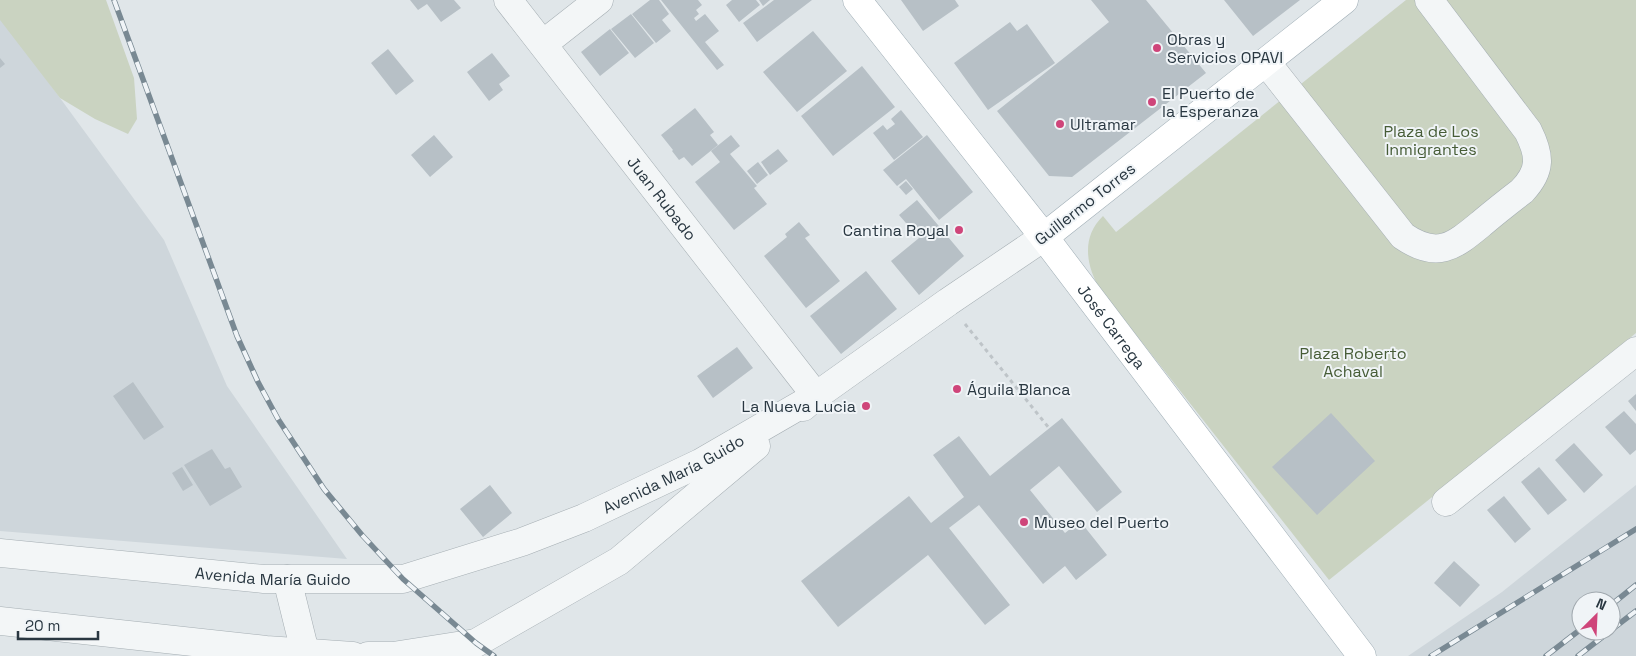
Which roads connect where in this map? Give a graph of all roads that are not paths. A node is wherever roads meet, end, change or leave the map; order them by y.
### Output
1 (508, 0) edge
2 (599, 0) edge
3 (857, 0) edge
4 (1344, 0) edge
5 (1429, 0) edge
6 (543, 44) junction
7 (1266, 62) junction
8 (1044, 237) junction
9 (1636, 351) edge
10 (816, 396) junction
11 (1446, 502) dead end
12 (0, 552) edge
13 (287, 579) junction
14 (0, 620) edge
15 (479, 650) edge
16 (306, 655) edge
17 (353, 656) edge
18 (368, 656) edge
19 (1362, 656) edge

1 - 6 street, Juan Rubado
2 - 6 street
3 - 8 main road, José Carrega
4 - 7 main road, Guillermo Torres
5 - 7 street
6 - 10 street, Juan Rubado
7 - 8 main road, Guillermo Torres
8 - 10 street, Guillermo Torres
8 - 19 main road, José Carrega
9 - 11 street
10 - 13 street, Avenida María Guido
10 - 15 street, Avenida María Guido
12 - 13 street, Avenida María Guido
13 - 16 street
14 - 16 street
15 - 18 street, Avenida María Guido
16 - 17 street

